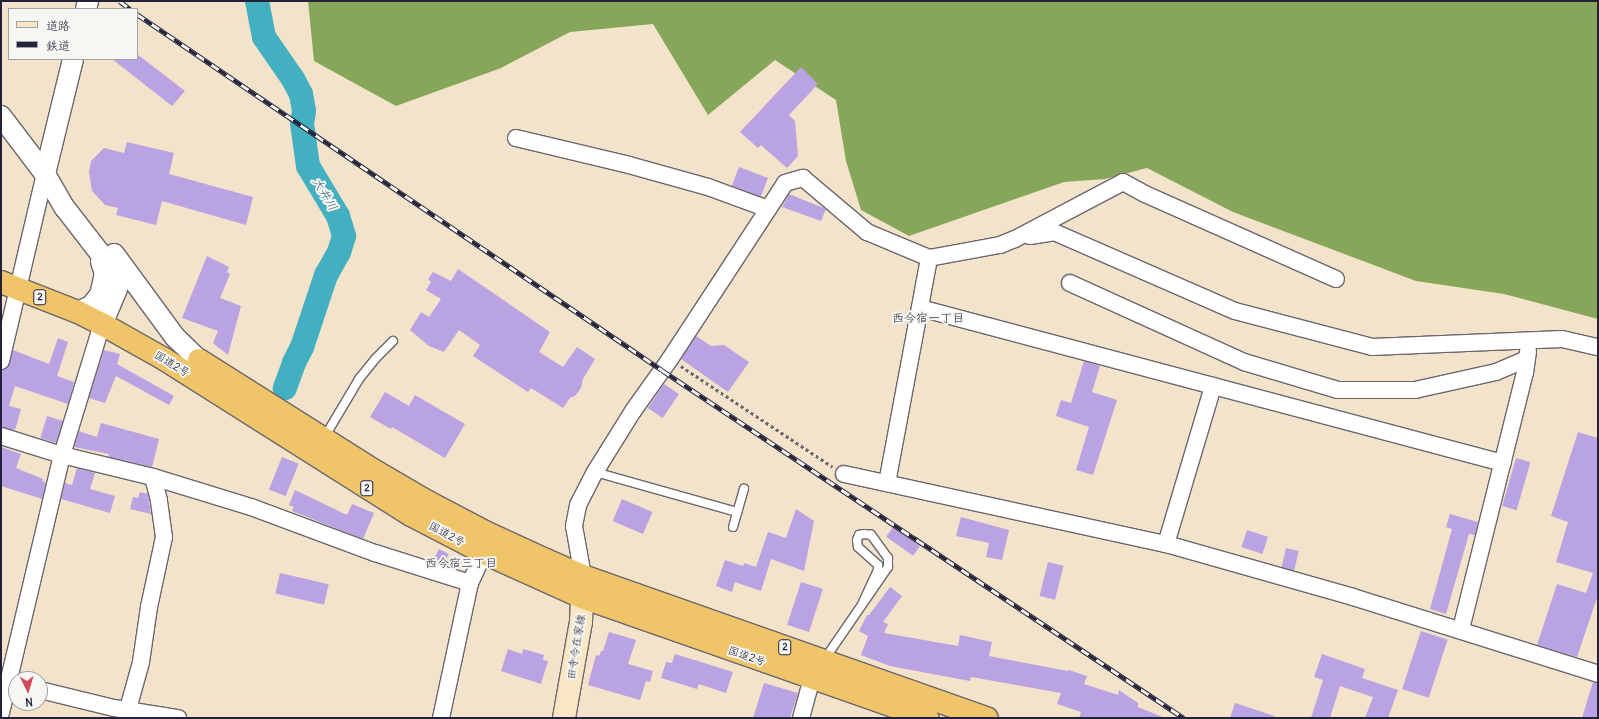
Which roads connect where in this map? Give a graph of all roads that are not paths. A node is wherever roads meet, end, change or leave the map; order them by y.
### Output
1 (73, 60) edge
2 (1, 116) edge
3 (516, 138) dead end
4 (45, 174) junction
5 (768, 209) junction
6 (1015, 239) junction
7 (94, 246) junction
8 (929, 258) junction
9 (1336, 279) dead end
10 (1070, 283) dead end
11 (10, 285) edge
12 (920, 308) junction
13 (78, 312) junction
14 (102, 324) junction
15 (1530, 340) junction
16 (393, 341) dead end
17 (1598, 347) edge
18 (1526, 359) junction
19 (199, 360) joint
20 (1, 361) edge
21 (1213, 386) junction
22 (1, 436) edge
23 (324, 439) junction
24 (62, 455) junction
25 (1502, 463) junction
26 (596, 472) junction
27 (844, 474) road end
28 (153, 477) junction
29 (887, 483) junction
30 (744, 489) dead end
31 (737, 512) junction
32 (733, 527) dead end
33 (1166, 544) junction
34 (484, 553) junction
35 (470, 583) junction
36 (583, 586) junction
37 (863, 602) junction
38 (1461, 629) junction
39 (818, 669) junction
40 (10, 671) edge
41 (1598, 674) edge
42 (8, 680) edge
43 (48, 692) edge
44 (128, 709) junction
45 (1, 713) edge
46 (178, 718) edge
47 (441, 718) edge
48 (564, 718) edge
49 (801, 718) edge
50 (927, 718) edge
51 (987, 718) edge

1 - 4 street
2 - 4 street
3 - 5 street
4 - 7 street
4 - 11 street
4 - 19 street
5 - 8 street
5 - 26 street
6 - 8 street
6 - 9 street
6 - 15 street
7 - 13 street
7 - 14 street
8 - 12 street
10 - 18 street
11 - 13 highway, 国道2号 / 2
11 - 20 street
12 - 21 street
12 - 29 street
13 - 14 highway, 国道2号 / 2
14 - 24 street
14 - 34 highway, 国道2号 / 2
15 - 17 street
15 - 18 street
16 - 23 lane
18 - 25 street
19 - 23 highway, 国道2号 / 2
21 - 25 street
21 - 33 street
22 - 24 street
23 - 36 highway, 国道2号 / 2
24 - 28 street
24 - 40 street
25 - 38 street
26 - 31 lane
26 - 36 street
27 - 29 street
28 - 35 street
28 - 44 street
29 - 33 street
30 - 31 lane
31 - 32 lane
33 - 38 street
34 - 35 street
34 - 36 highway, 国道2号 / 2
35 - 47 street
36 - 39 highway, 国道2号 / 2
36 - 48 main road, 田寺今在家線
37 - 37 lane
37 - 39 lane
38 - 41 street
39 - 49 street
39 - 50 highway, 国道2号 / 2
39 - 51 highway, 国道2号 / 2
42 - 45 street
43 - 44 street
44 - 46 street

